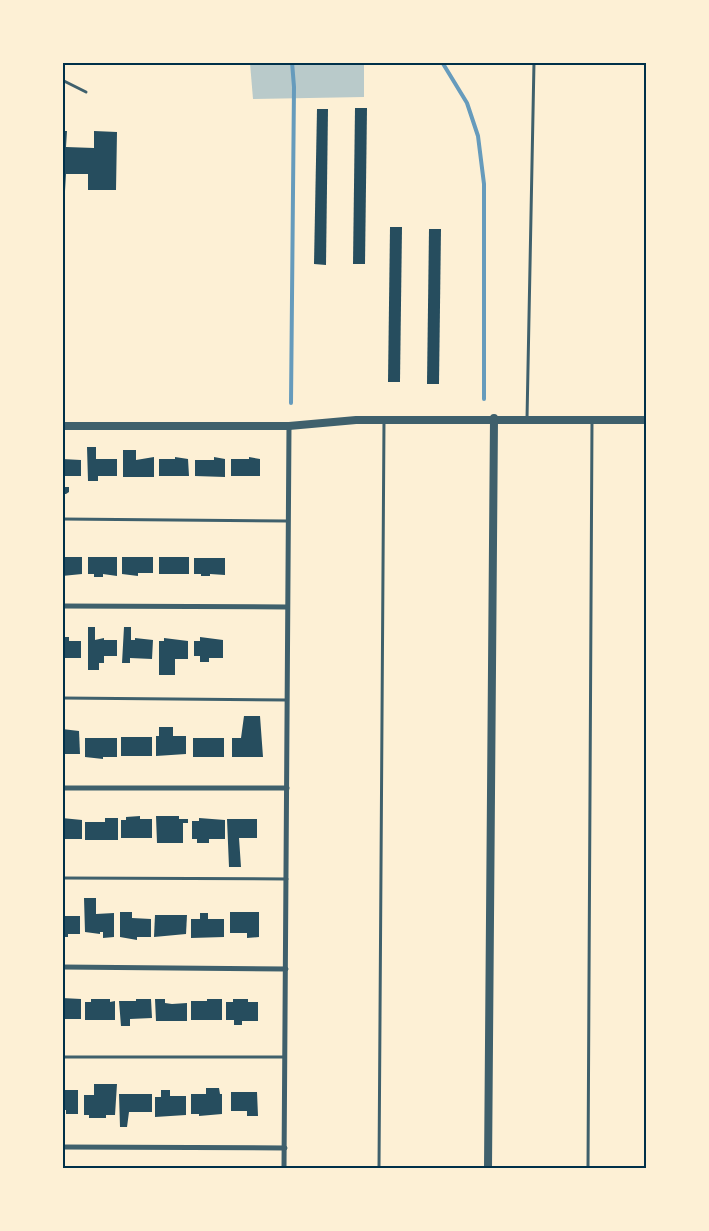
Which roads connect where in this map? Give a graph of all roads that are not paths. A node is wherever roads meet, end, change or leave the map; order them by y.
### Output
1 (534, 62) edge
2 (62, 80) edge
3 (86, 92) dead end
4 (494, 418) junction
5 (527, 419) junction
6 (592, 419) junction
7 (384, 420) junction
8 (646, 420) edge
9 (62, 426) edge
10 (289, 426) junction
11 (62, 519) edge
12 (288, 521) junction
13 (62, 606) edge
14 (287, 607) junction
15 (62, 698) edge
16 (288, 700) junction
17 (62, 788) edge
18 (288, 788) junction
19 (62, 878) edge
20 (287, 879) junction
21 (62, 967) edge
22 (286, 969) junction
23 (62, 1057) edge
24 (285, 1057) junction
25 (62, 1147) edge
26 (284, 1148) junction
27 (284, 1168) edge
28 (379, 1168) edge
29 (488, 1168) edge
30 (588, 1168) edge

1 - 5 lane
2 - 3 lane
4 - 5 street
4 - 7 street
4 - 29 street
5 - 6 street
6 - 8 street
6 - 30 lane
7 - 10 street
7 - 28 lane
9 - 10 street
10 - 12 street
11 - 12 lane
12 - 14 street
13 - 14 street
14 - 16 street
15 - 16 lane
16 - 18 street
17 - 18 street
18 - 20 street
19 - 20 lane
20 - 22 street
21 - 22 street
22 - 24 street
23 - 24 lane
24 - 26 street
25 - 26 street
26 - 27 street

